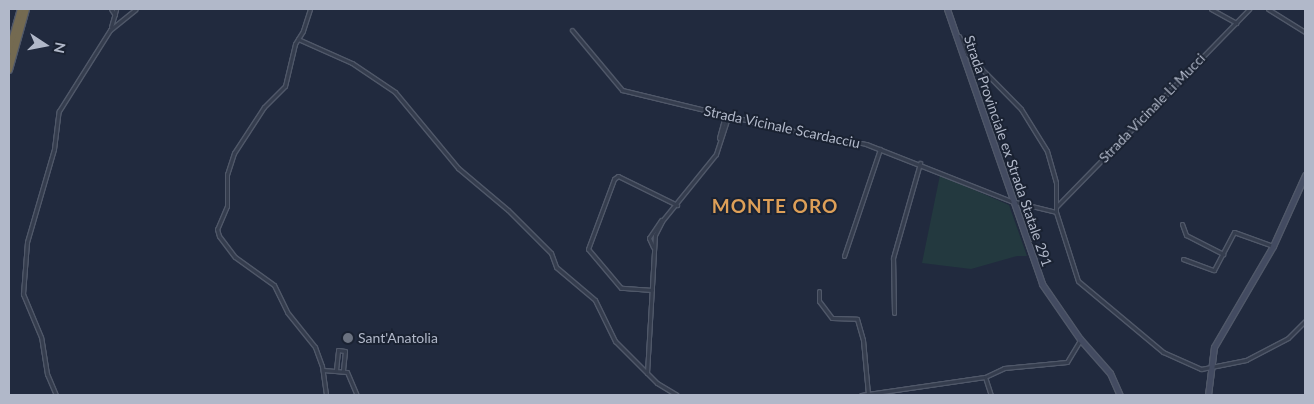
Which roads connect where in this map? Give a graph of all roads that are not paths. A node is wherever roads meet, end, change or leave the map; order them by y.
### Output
1 (21, 9) edge
2 (26, 9) edge
3 (110, 9) edge
4 (116, 9) edge
5 (136, 9) edge
6 (310, 9) edge
7 (946, 9) edge
8 (1210, 9) edge
9 (1249, 9) edge
10 (1268, 9) edge
11 (115, 15) junction
12 (1236, 23) junction
13 (952, 24) junction
14 (110, 30) junction
15 (572, 30) dead end
16 (1305, 32) edge
17 (298, 39) junction
18 (9, 51) edge
19 (9, 67) edge
20 (727, 117) junction
21 (880, 149) junction
22 (920, 164) junction
23 (1305, 175) edge
24 (1012, 201) junction
25 (676, 205) junction
26 (1056, 210) junction
27 (1182, 224) dead end
28 (1273, 246) junction
29 (1224, 254) junction
30 (844, 256) dead end
31 (1183, 259) dead end
32 (652, 290) junction
33 (819, 292) dead end
34 (894, 313) dead end
35 (1305, 321) edge
36 (1080, 339) junction
37 (1211, 367) junction
38 (323, 370) junction
39 (336, 370) junction
40 (343, 371) junction
41 (647, 373) junction
42 (985, 377) junction
43 (868, 394) edge
44 (56, 395) edge
45 (326, 395) edge
46 (356, 395) edge
47 (677, 395) edge
48 (861, 395) edge
49 (991, 395) edge
50 (1120, 395) edge
51 (1208, 395) edge

1 - 18 highway
2 - 19 highway
3 - 11 street
4 - 11 street
5 - 14 street
6 - 17 street
7 - 13 street, Strada Provinciale ex Strada Statale 291
8 - 12 street
9 - 12 street, Strada Vicinale Li Mucci
10 - 16 street
11 - 14 street
12 - 26 street, Strada Vicinale Li Mucci
13 - 24 street, Strada Provinciale ex Strada Statale 291
13 - 26 street
14 - 44 street
15 - 20 street, Strada Vicinale Scardacciu
17 - 38 street
17 - 41 street
20 - 21 street, Strada Vicinale Scardacciu
20 - 25 street
21 - 22 street, Strada Vicinale Scardacciu
21 - 30 street
22 - 24 street, Strada Vicinale Scardacciu
22 - 34 street
23 - 28 street
24 - 26 street, Strada Vicinale Scardacciu
24 - 36 street, Strada Provinciale ex Strada Statale 291
25 - 32 street
25 - 32 street
26 - 37 street
27 - 29 street
28 - 29 street
28 - 37 street
29 - 31 street
32 - 41 street
33 - 43 street
35 - 37 street
36 - 42 street
36 - 50 street, Strada Provinciale ex Strada Statale 291
37 - 51 street
38 - 39 street
38 - 45 street
39 - 40 street
39 - 40 street
40 - 46 street
41 - 47 street
42 - 43 street
42 - 49 street
43 - 48 street

